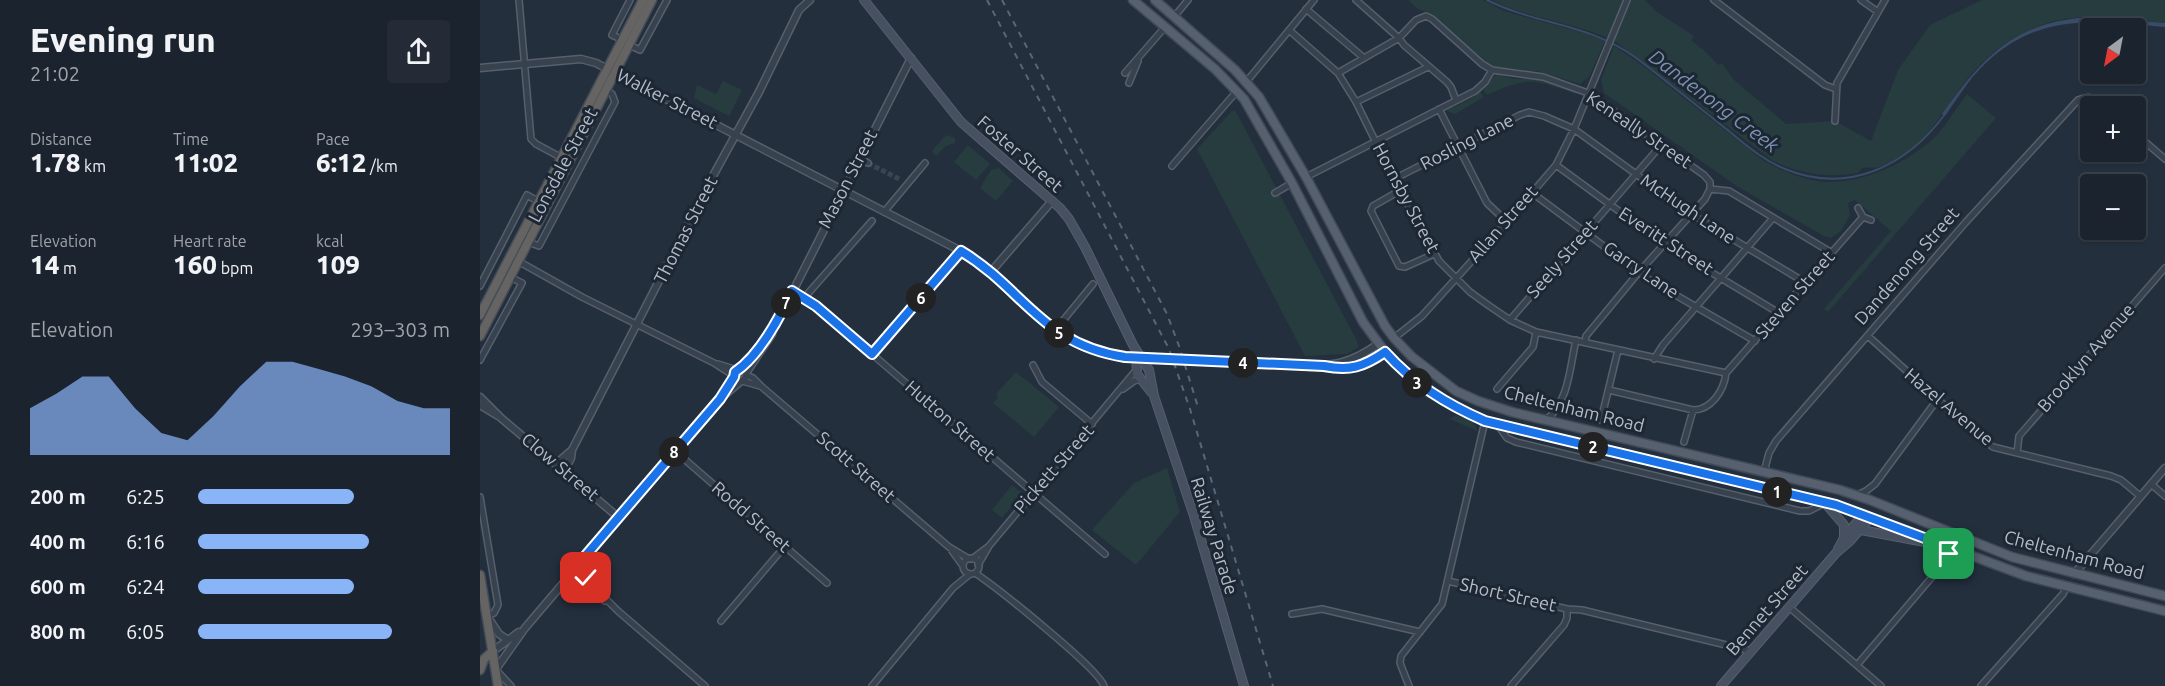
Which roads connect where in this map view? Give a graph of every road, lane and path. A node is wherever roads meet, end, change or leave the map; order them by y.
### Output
1 (519, 0) edge
2 (630, 0) edge
3 (643, 0) edge
4 (652, 0) edge
5 (667, 0) edge
6 (800, 0) edge
7 (810, 0) edge
8 (864, 0) edge
9 (1133, 0) edge
10 (1155, 0) edge
11 (1188, 0) edge
12 (1314, 0) edge
13 (1356, 0) edge
14 (1627, 0) edge
15 (1714, 0) edge
16 (1861, 0) edge
17 (1885, 0) edge
18 (1306, 9) junction
19 (799, 10) junction
20 (1878, 12) junction
21 (1174, 17) junction
22 (1165, 27) junction
23 (1289, 30) junction
24 (1399, 38) junction
25 (626, 43) junction
26 (1139, 57) junction
27 (910, 58) junction
28 (1364, 58) junction
29 (524, 64) junction
30 (1428, 67) junction
31 (480, 68) edge
32 (612, 70) junction
33 (1492, 70) junction
34 (1125, 73) dead end
35 (1338, 73) junction
36 (1247, 81) junction
37 (1130, 83) dead end
38 (1836, 89) junction
39 (606, 90) junction
40 (1237, 91) junction
41 (1588, 93) junction
42 (2080, 99) edge
43 (1456, 100) junction
44 (1356, 102) junction
45 (1439, 109) junction
46 (1835, 121) dead end
47 (1574, 129) junction
48 (736, 135) junction
49 (1376, 141) junction
50 (2146, 143) edge
51 (1662, 144) junction
52 (1459, 146) junction
53 (859, 158) junction
54 (2165, 159) edge
55 (566, 160) junction
56 (868, 163) tunnel mouth
57 (925, 163) dead end
58 (1556, 165) junction
59 (1173, 166) dead end
60 (1637, 174) junction
61 (1306, 177) junction
62 (1394, 179) junction
63 (901, 180) tunnel mouth
64 (907, 183) junction
65 (1292, 183) junction
66 (1710, 189) junction
67 (1401, 190) junction
68 (842, 191) junction
69 (1531, 192) junction
70 (1275, 193) dead end
71 (1052, 201) junction
72 (539, 202) junction
73 (1610, 204) junction
74 (1858, 208) dead end
75 (884, 212) junction
76 (1691, 214) junction
77 (1863, 217) junction
78 (1773, 218) junction
79 (1871, 220) dead end
80 (872, 221) dead end
81 (1508, 222) junction
82 (1585, 232) junction
83 (528, 242) junction
84 (1664, 244) junction
85 (1747, 247) junction
86 (961, 251) junction
87 (1832, 253) junction
88 (1434, 254) junction
89 (518, 261) junction
90 (2165, 268) edge
91 (1639, 272) junction
92 (990, 273) junction
93 (510, 277) junction
94 (1456, 277) junction
95 (1721, 278) junction
96 (1806, 283) junction
97 (1093, 284) dead end
98 (480, 286) edge
99 (792, 291) junction
100 (804, 298) junction
101 (788, 301) junction
102 (1695, 306) junction
103 (1779, 313) junction
104 (480, 315) edge
105 (1510, 320) junction
106 (1061, 322) dead end
107 (638, 324) junction
108 (1536, 332) junction
109 (480, 336) edge
110 (1868, 336) junction
111 (1394, 338) junction
112 (1576, 340) junction
113 (1755, 341) junction
114 (1585, 342) junction
115 (1378, 344) junction
116 (1133, 345) junction
117 (1618, 350) junction
118 (1385, 352) junction
119 (872, 354) junction
120 (1654, 359) junction
121 (480, 360) edge
122 (1033, 364) dead end
123 (1324, 366) junction
124 (1137, 369) junction
125 (1149, 370) junction
126 (1726, 373) junction
127 (740, 376) junction
128 (1142, 379) junction
129 (1497, 389) dead end
130 (1609, 390) junction
131 (1119, 392) junction
132 (1154, 396) junction
133 (480, 397) edge
134 (1937, 400) junction
135 (480, 405) edge
136 (1693, 410) junction
137 (501, 418) junction
138 (1546, 420) junction
139 (1601, 420) dead end
140 (1485, 421) junction
141 (1092, 424) junction
142 (1497, 424) junction
143 (1684, 442) dead end
144 (572, 450) junction
145 (675, 451) junction
146 (2017, 453) junction
147 (556, 464) junction
148 (2165, 468) edge
149 (564, 471) junction
150 (1764, 472) junction
151 (2151, 484) junction
152 (1760, 488) junction
153 (1033, 493) junction
154 (1857, 495) junction
155 (480, 496) edge
156 (2140, 496) junction
157 (2165, 496) edge
158 (1826, 503) junction
159 (1877, 503) junction
160 (1867, 516) junction
161 (618, 517) junction
162 (1861, 530) junction
163 (1844, 538) junction
164 (785, 546) junction
165 (989, 546) junction
166 (949, 547) junction
167 (1950, 547) junction
168 (1836, 553) junction
169 (1105, 554) dead end
170 (971, 559) junction
171 (964, 567) junction
172 (575, 568) junction
173 (976, 570) junction
174 (570, 574) junction
175 (2074, 574) junction
176 (480, 575) edge
177 (1448, 580) junction
178 (827, 583) dead end
179 (2067, 586) junction
180 (953, 588) junction
181 (2165, 596) edge
182 (1789, 607) junction
183 (1567, 609) junction
184 (618, 611) junction
185 (2165, 611) edge
186 (1292, 614) dead end
187 (488, 620) junction
188 (721, 621) dead end
189 (525, 628) junction
190 (1420, 632) junction
191 (480, 636) edge
192 (508, 640) junction
193 (493, 651) junction
194 (1751, 651) junction
195 (1857, 665) junction
196 (480, 670) edge
197 (496, 670) junction
198 (498, 686) edge
199 (511, 686) edge
200 (705, 686) edge
201 (872, 686) edge
202 (1104, 686) edge
203 (1244, 686) edge
204 (1409, 686) edge
205 (1511, 686) edge
206 (1721, 686) edge
207 (1881, 686) edge
208 (1981, 686) edge

1 - 29 street
2 - 25 street
3 - 25 highway, Lonsdale Street
4 - 25 highway, Lonsdale Street
5 - 25 street
6 - 19 street, Thomas Street
7 - 19 street, Thomas Street
8 - 27 main road, Foster Street
9 - 22 main road
10 - 21 main road, Cheltenham Road
11 - 21 street
12 - 18 street
13 - 24 street
14 - 41 street, Allan Street
15 - 38 street
16 - 20 street
17 - 20 street
18 - 23 street
18 - 28 street
19 - 48 street, Thomas Street
20 - 38 street
21 - 22 main road
21 - 36 main road, Cheltenham Road
22 - 26 street
22 - 40 main road
23 - 35 street, Hornsby Street
23 - 36 street
24 - 28 street
24 - 30 street
24 - 33 street
25 - 32 highway, Lonsdale Street
26 - 34 street
26 - 37 street
27 - 53 street, Mason Street
27 - 71 main road, Foster Street
28 - 35 street
29 - 31 street, Walker Street
29 - 32 street, Walker Street
29 - 55 street
30 - 43 street
30 - 44 street
32 - 39 highway, Lonsdale Street
32 - 48 street, Walker Street
32 - 55 highway, Lonsdale Street
33 - 41 street, Keneally Street
33 - 43 street
35 - 44 street, Hornsby Street
36 - 40 main road
36 - 61 main road, Cheltenham Road
38 - 46 street
39 - 55 highway, Lonsdale Street
39 - 83 street, Lonsdale Street
40 - 59 street
40 - 65 main road
41 - 47 street, Allan Street
41 - 51 street, Keneally Street
42 - 110 street, Dandenong Street
43 - 45 street
44 - 49 street, Hornsby Street
45 - 49 street
45 - 52 street
47 - 52 street, Rosling Lane
47 - 58 street, Allan Street
47 - 60 street, McHugh Lane
48 - 68 street, Walker Street
48 - 107 street, Thomas Street
49 - 61 street
49 - 62 street, Hornsby Street
50 - 54 street
51 - 60 street, Seely Street
51 - 66 street, Keneally Street
52 - 62 street, Rosling Lane
52 - 81 street
53 - 56 street
53 - 68 street, Mason Street
55 - 72 highway, Lonsdale Street
55 - 83 highway, Lonsdale Street
57 - 64 street
58 - 69 street, Allan Street
58 - 73 street, Everitt Street
60 - 73 street, Seely Street
60 - 76 street, McHugh Lane
61 - 65 main road
61 - 111 main road, Cheltenham Road
62 - 67 street, Hornsby Street
63 - 64 street
64 - 75 street
65 - 70 street
65 - 115 main road
66 - 76 street
66 - 78 street
67 - 88 street, Hornsby Street
67 - 88 street
68 - 75 street, Walker Street
68 - 99 street, Mason Street
69 - 81 street, Allan Street
69 - 82 street, Garry Lane
71 - 92 street
71 - 116 main road, Foster Street
72 - 98 street, Lonsdale Street
72 - 104 highway, Lonsdale Street
73 - 82 street, Seely Street
73 - 84 street, Everitt Street
74 - 77 street
75 - 86 street, Walker Street
76 - 84 street
76 - 85 street, McHugh Lane
77 - 79 street
77 - 87 street, Steven Street
78 - 85 street
78 - 87 street
80 - 100 street
81 - 94 street, Allan Street
82 - 91 street, Garry Lane
82 - 105 street, Seely Street
83 - 89 highway, Lonsdale Street
84 - 91 street
84 - 95 street, Everitt Street
85 - 95 street
85 - 96 street, McHugh Lane
86 - 92 street, Walker Street
86 - 119 street
87 - 96 street, Steven Street
88 - 94 street, Hornsby Street
89 - 93 highway, Lonsdale Street
89 - 107 street, Scott Street
90 - 146 street, Brooklyn Avenue
91 - 102 street, Garry Lane
91 - 114 street
92 - 123 street, Walker Street, bridge
93 - 109 highway, Lonsdale Street
93 - 121 street
94 - 105 street, Hornsby Street
94 - 111 street, Allan Street
95 - 102 street
95 - 103 street, Everitt Street
96 - 103 street, Steven Street
97 - 106 street
99 - 100 street, Hutton Street
99 - 101 street, Mason Street
100 - 119 street, Hutton Street
101 - 127 street, Mason Street
101 - 127 street, Mason Street
102 - 113 street, Garry Lane
102 - 120 street
103 - 113 street, Steven Street
105 - 108 street, Hornsby Street
107 - 127 street, Scott Street
107 - 144 street, Thomas Street
108 - 112 street, Hornsby Street
108 - 129 street
110 - 134 street, Hazel Avenue
110 - 150 street, Dandenong Street
111 - 115 main road
111 - 118 main road
111 - 138 main road, Cheltenham Road
112 - 114 street, Hornsby Street
112 - 138 street
113 - 126 street, Steven Street
114 - 117 street, Hornsby Street
115 - 118 main road, Cheltenham Road
115 - 123 street
116 - 124 main road, Foster Street
116 - 125 main road, Foster Street
117 - 120 street, Hornsby Street
117 - 130 street
118 - 123 street
118 - 140 main road, Cheltenham Road
119 - 153 street, Hutton Street
120 - 126 street, Hornsby Street
122 - 141 street
124 - 125 main road
124 - 128 main road
124 - 131 street, Pickett Street
125 - 128 main road
125 - 132 main road, Railway Parade
126 - 136 street, Steven Street
127 - 145 street
127 - 166 street, Scott Street
128 - 131 street, Pickett Street
128 - 132 main road, Railway Parade
130 - 136 street
130 - 139 street
131 - 141 street, Pickett Street
132 - 203 main road, Railway Parade
133 - 137 street, Clow Street
134 - 146 street, Hazel Avenue
134 - 154 street
135 - 137 street, Clow Street
136 - 143 street
137 - 147 street, Clow Street
138 - 150 main road, Cheltenham Road
140 - 142 main road, Cheltenham Road
140 - 177 street
141 - 153 street, Pickett Street
142 - 152 main road, Cheltenham Road
142 - 158 street
144 - 147 street, Thomas Street
144 - 149 street, Thomas Street
145 - 161 street
145 - 164 street, Rodd Street
146 - 156 street, Hazel Avenue
147 - 149 street, Clow Street
148 - 151 street
149 - 161 street, Clow Street
150 - 152 main road, Dandenong Street
150 - 154 main road, Cheltenham Road
151 - 156 street
151 - 157 street
152 - 158 main road, Cheltenham Road
153 - 165 street, Pickett Street
153 - 169 street, Hutton Street
154 - 159 main road, Cheltenham Road
155 - 187 street
156 - 175 street
158 - 160 main road, Cheltenham Road
158 - 163 main road
159 - 160 main road
159 - 175 main road, Cheltenham Road
160 - 162 main road, Bennet Street
160 - 163 main road, Bennet Street
160 - 167 main road, Cheltenham Road
161 - 172 street
162 - 167 main road
162 - 168 main road, Bennet Street
163 - 168 main road, Bennet Street
164 - 178 street, Rodd Street
164 - 188 street
165 - 170 street, Pickett Street
165 - 173 street, Pickett Street
166 - 170 street, Scott Street
166 - 171 street, Scott Street
167 - 179 main road, Cheltenham Road
167 - 195 street
168 - 182 main road, Bennet Street
170 - 171 street, Pickett Street
170 - 173 street, Scott Street
171 - 173 street, Scott Street
171 - 180 street, Pickett Street
172 - 174 street
172 - 184 street
173 - 180 street, Pickett Street
173 - 202 street
174 - 184 street
174 - 189 street
175 - 179 main road
175 - 181 main road, Cheltenham Road
176 - 187 highway
177 - 183 street, Short Street
177 - 190 street
179 - 185 main road, Cheltenham Road
179 - 208 street
180 - 201 street, Pickett Street
182 - 194 main road, Bennet Street
182 - 195 street
183 - 194 street, Short Street
183 - 205 street
184 - 200 street
186 - 190 street
187 - 191 highway
187 - 192 street
187 - 193 highway
189 - 192 street
189 - 197 street
190 - 204 street
192 - 193 street
193 - 196 highway
193 - 197 highway
194 - 206 main road, Bennet Street
195 - 207 street
197 - 198 highway
197 - 199 street

